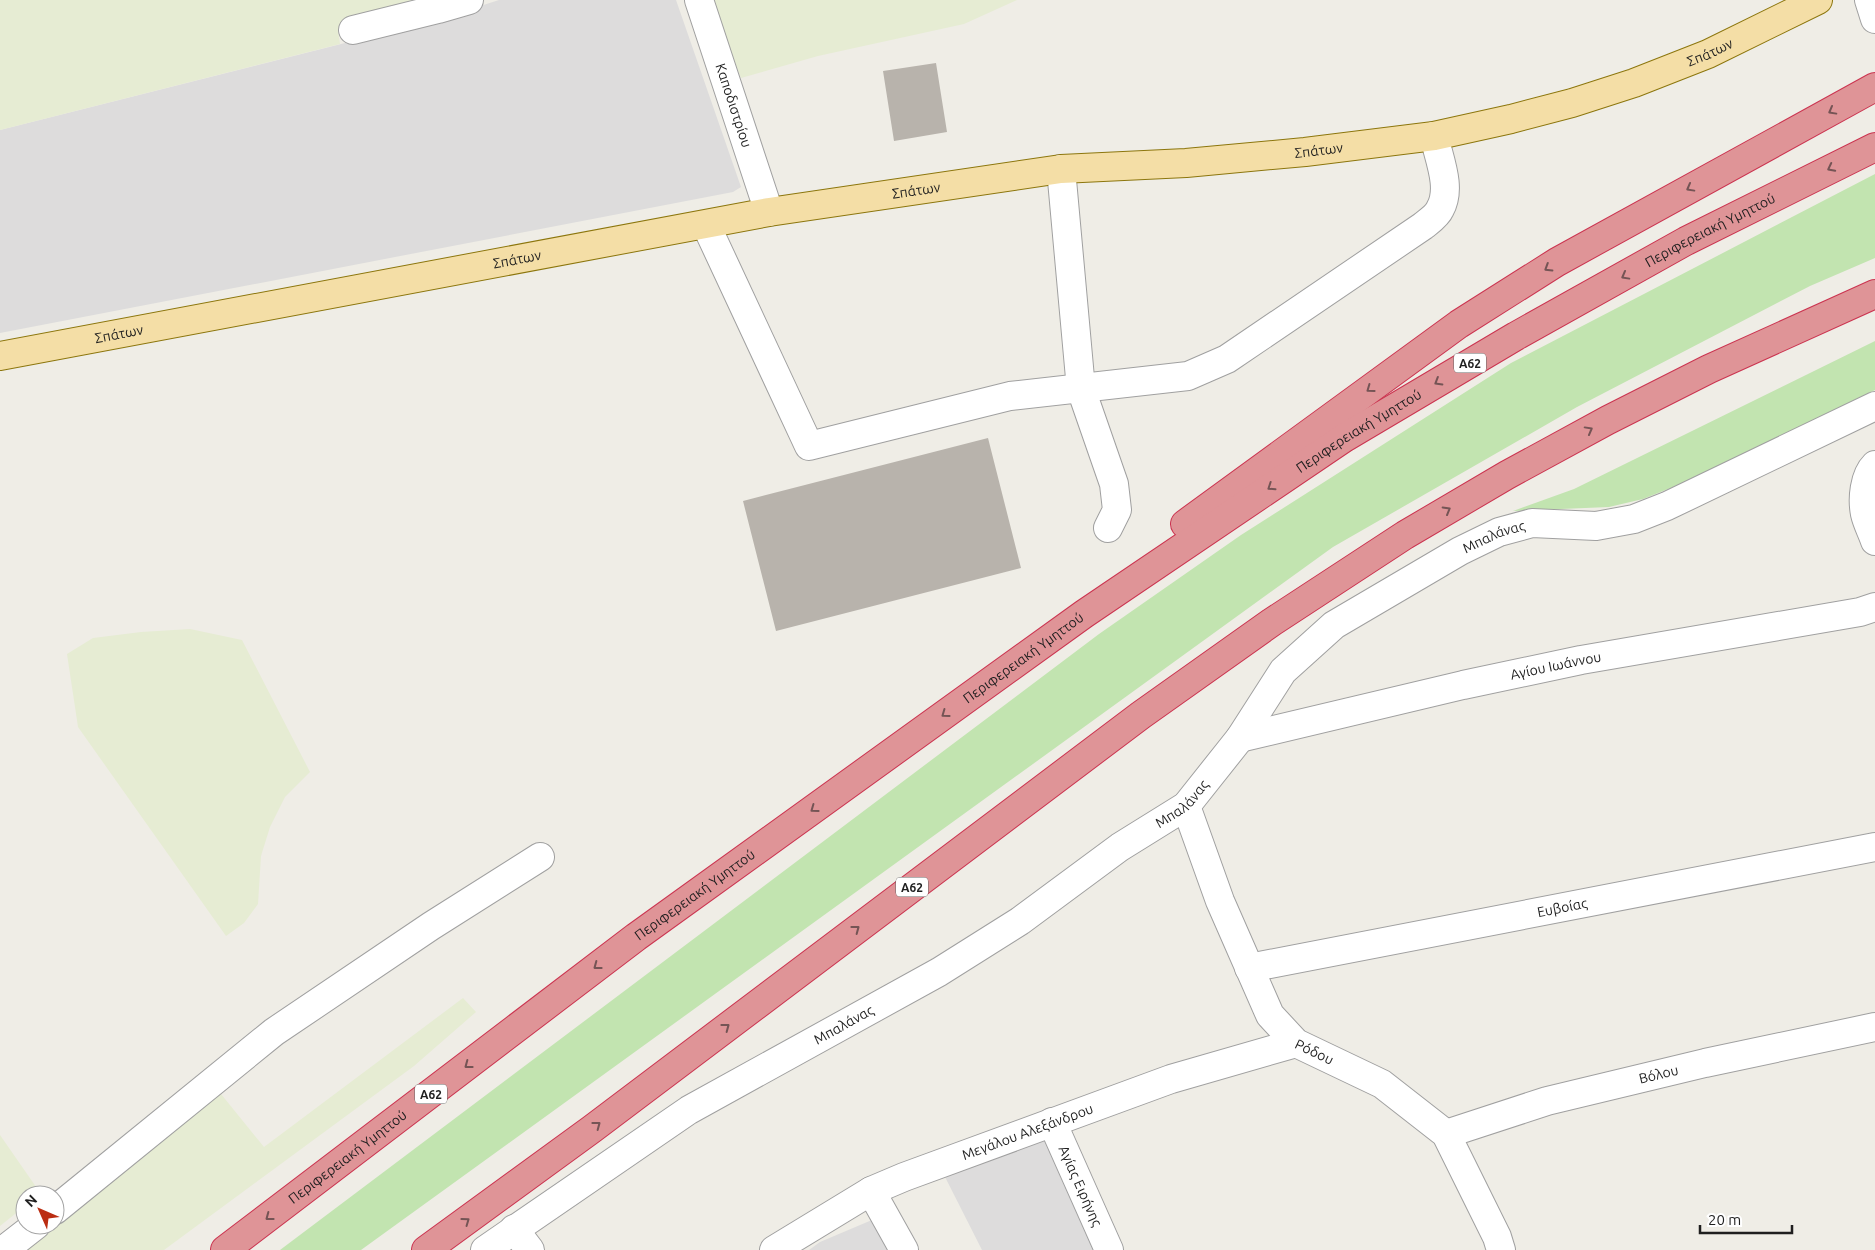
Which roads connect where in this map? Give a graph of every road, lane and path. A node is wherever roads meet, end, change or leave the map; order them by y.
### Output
1 (469, 0) edge
2 (699, 0) edge
3 (1818, 0) edge
4 (1869, 0) edge
5 (436, 5) edge
6 (1875, 19) edge
7 (352, 30) dead end
8 (1875, 87) edge
9 (1434, 136) junction
10 (1875, 147) edge
11 (1061, 169) junction
12 (768, 212) junction
13 (706, 225) junction
14 (1875, 294) edge
15 (1875, 311) edge
16 (0, 356) edge
17 (1709, 369) junction
18 (1081, 389) junction
19 (1875, 406) edge
20 (1875, 465) edge
21 (1108, 528) dead end
22 (1875, 541) edge
23 (1875, 607) edge
24 (1084, 614) junction
25 (1240, 738) junction
26 (1186, 806) junction
27 (1875, 847) edge
28 (540, 857) dead end
29 (1249, 968) junction
30 (1875, 1028) edge
31 (1296, 1043) junction
32 (1052, 1122) junction
33 (1446, 1134) junction
34 (871, 1191) junction
35 (65, 1202) edge
36 (23, 1235) edge
37 (522, 1240) edge
38 (800, 1242) edge
39 (4, 1250) edge
40 (225, 1250) edge
41 (426, 1250) edge
42 (485, 1250) edge
43 (774, 1250) edge
44 (904, 1250) edge
45 (1109, 1250) edge
46 (1501, 1250) edge

1 - 5 street
2 - 12 street, Καποδιστρίου
3 - 9 main road, Σπάτων
4 - 6 street
5 - 7 street
8 -> 24 highway
9 - 11 main road, Σπάτων
9 - 18 street
10 -> 24 highway, Περιφερειακή Υμηττού / Α62
11 - 12 main road, Σπάτων
11 - 18 street
12 - 13 main road, Σπάτων
13 - 16 main road, Σπάτων
13 - 18 street
14 - 17 highway, Α62
15 - 17 highway
41 -> 17 highway, Α62
18 - 21 street
19 - 25 street, Μπαλάνας
20 - 22 street
23 - 25 street, Αγίου Ιωάννου
24 -> 40 highway, Περιφερειακή Υμηττού / Α62
25 - 26 street, Μπαλάνας
26 - 29 street, Ρόδου
26 - 37 street, Μπαλάνας
27 - 29 street, Ευβοίας
28 - 35 street
29 - 31 street, Ρόδου
30 - 33 street, Βόλου
31 - 32 street, Μεγάλου Αλεξάνδρου
31 - 33 street, Ρόδου
32 - 34 street, Μεγάλου Αλεξάνδρου
32 - 45 street, Αγίας Ειρήνης
33 - 46 street, Ρόδου
34 - 38 street, Μεγάλου Αλεξάνδρου
34 - 44 street
36 - 39 street
37 - 42 street, Μπαλάνας
38 - 43 street, Μεγάλου Αλεξάνδρου

